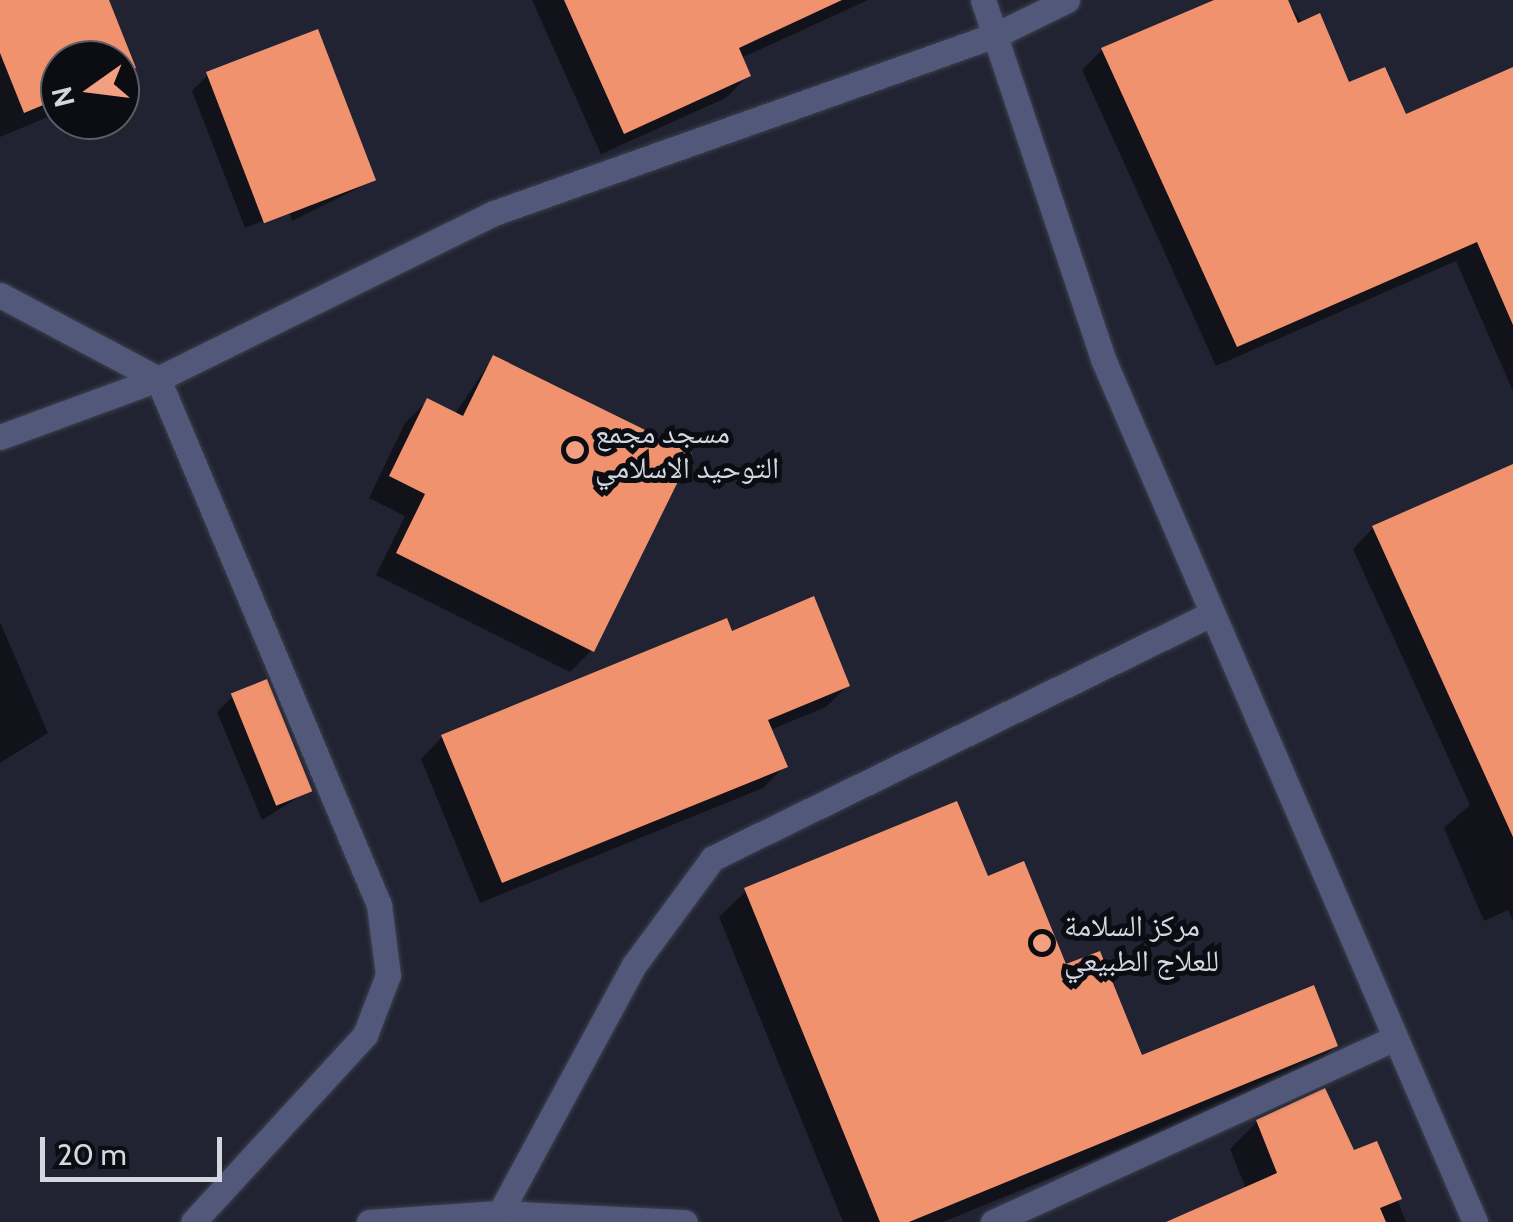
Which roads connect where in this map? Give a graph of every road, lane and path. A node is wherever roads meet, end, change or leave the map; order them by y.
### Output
1 (983, 0) edge
2 (1067, 0) edge
3 (998, 34) junction
4 (0, 295) edge
5 (158, 379) junction
6 (0, 437) edge
7 (1207, 616) junction
8 (1391, 1040) junction
9 (496, 1217) edge
10 (193, 1222) edge
11 (369, 1222) edge
12 (684, 1222) edge
13 (993, 1222) edge
14 (1475, 1222) edge

1 - 3 street
2 - 3 street
3 - 5 street
3 - 7 street
4 - 5 street
5 - 6 street
5 - 10 street
7 - 8 street
7 - 9 street
8 - 13 street
8 - 14 street
9 - 11 street
9 - 12 street

